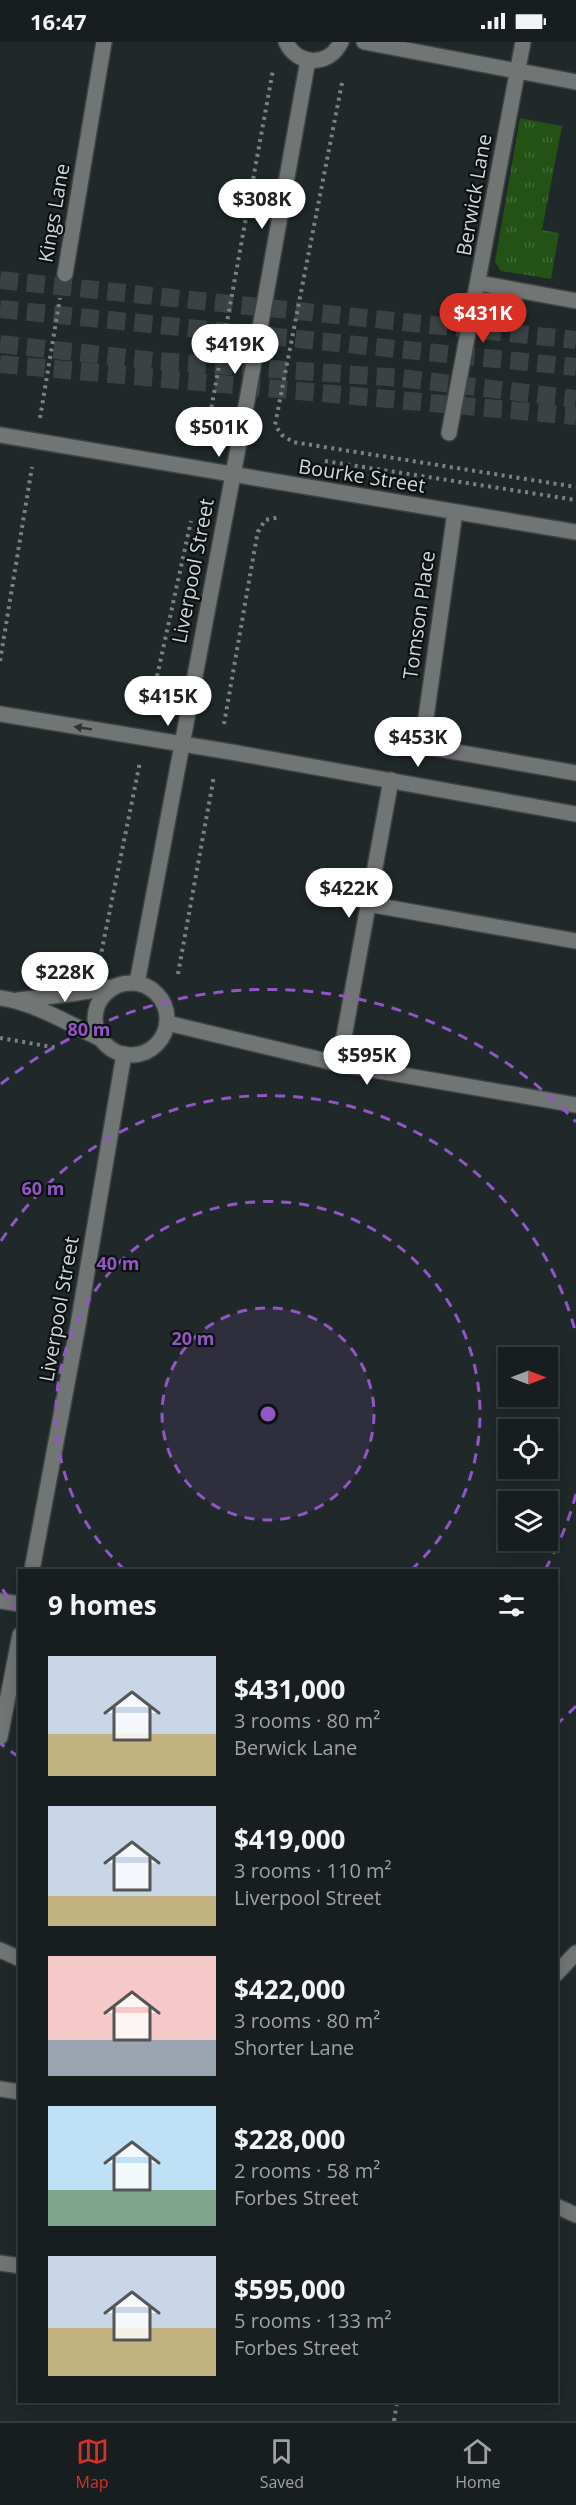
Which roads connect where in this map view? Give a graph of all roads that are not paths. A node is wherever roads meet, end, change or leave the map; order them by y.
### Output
1 (104, 42) edge
2 (286, 42) edge
3 (341, 42) edge
4 (364, 42) edge
5 (523, 42) edge
6 (308, 60) junction
7 (518, 71) junction
8 (576, 81) edge
9 (65, 274) road end
10 (479, 283) junction
11 (576, 301) edge
12 (449, 433) dead end
13 (0, 435) edge
14 (232, 476) junction
15 (455, 512) junction
16 (576, 532) edge
17 (0, 714) edge
18 (182, 744) junction
19 (576, 773) edge
20 (391, 780) junction
21 (576, 814) edge
22 (368, 904) junction
23 (576, 941) edge
24 (137, 983) junction
25 (114, 987) junction
26 (7, 999) edge
27 (167, 1023) junction
28 (101, 1039) junction
29 (124, 1054) junction
30 (339, 1064) junction
31 (576, 1106) edge
32 (32, 1569) edge
33 (0, 1601) edge
34 (18, 1604) edge
35 (18, 1645) edge
36 (0, 1737) edge
37 (0, 1950) edge
38 (576, 1953) edge
39 (18, 1958) edge
40 (558, 1972) edge
41 (0, 2089) edge
42 (18, 2092) edge
43 (558, 2207) edge
44 (576, 2215) edge
45 (0, 2263) edge
46 (18, 2266) edge

1 - 9 street, Kings Lane
2 - 6 street
3 - 6 street
4 - 7 street
5 - 7 street, Berwick Lane
6 - 14 street, Liverpool Street
7 - 8 street
7 - 10 street, Berwick Lane
10 - 11 street
10 - 12 street, Berwick Lane
13 - 14 street, Bourke Street
14 - 15 street, Bourke Street
14 - 18 street, Liverpool Street
15 - 16 street, Bourke Street
15 - 19 street, Tomson Place
18 -> 17 street
18 - 20 street
18 - 24 street, Liverpool Street
20 - 21 street
20 - 22 street
22 - 23 street
22 - 30 street
24 - 25 street
24 - 27 street
25 - 26 street
25 - 28 street
26 - 28 street
27 - 29 street
27 - 30 street
28 - 29 street
29 - 32 street, Liverpool Street
30 - 31 street
33 - 34 street
35 - 36 street
37 - 39 street
38 - 40 street
41 - 42 street
43 - 44 street
45 - 46 street

